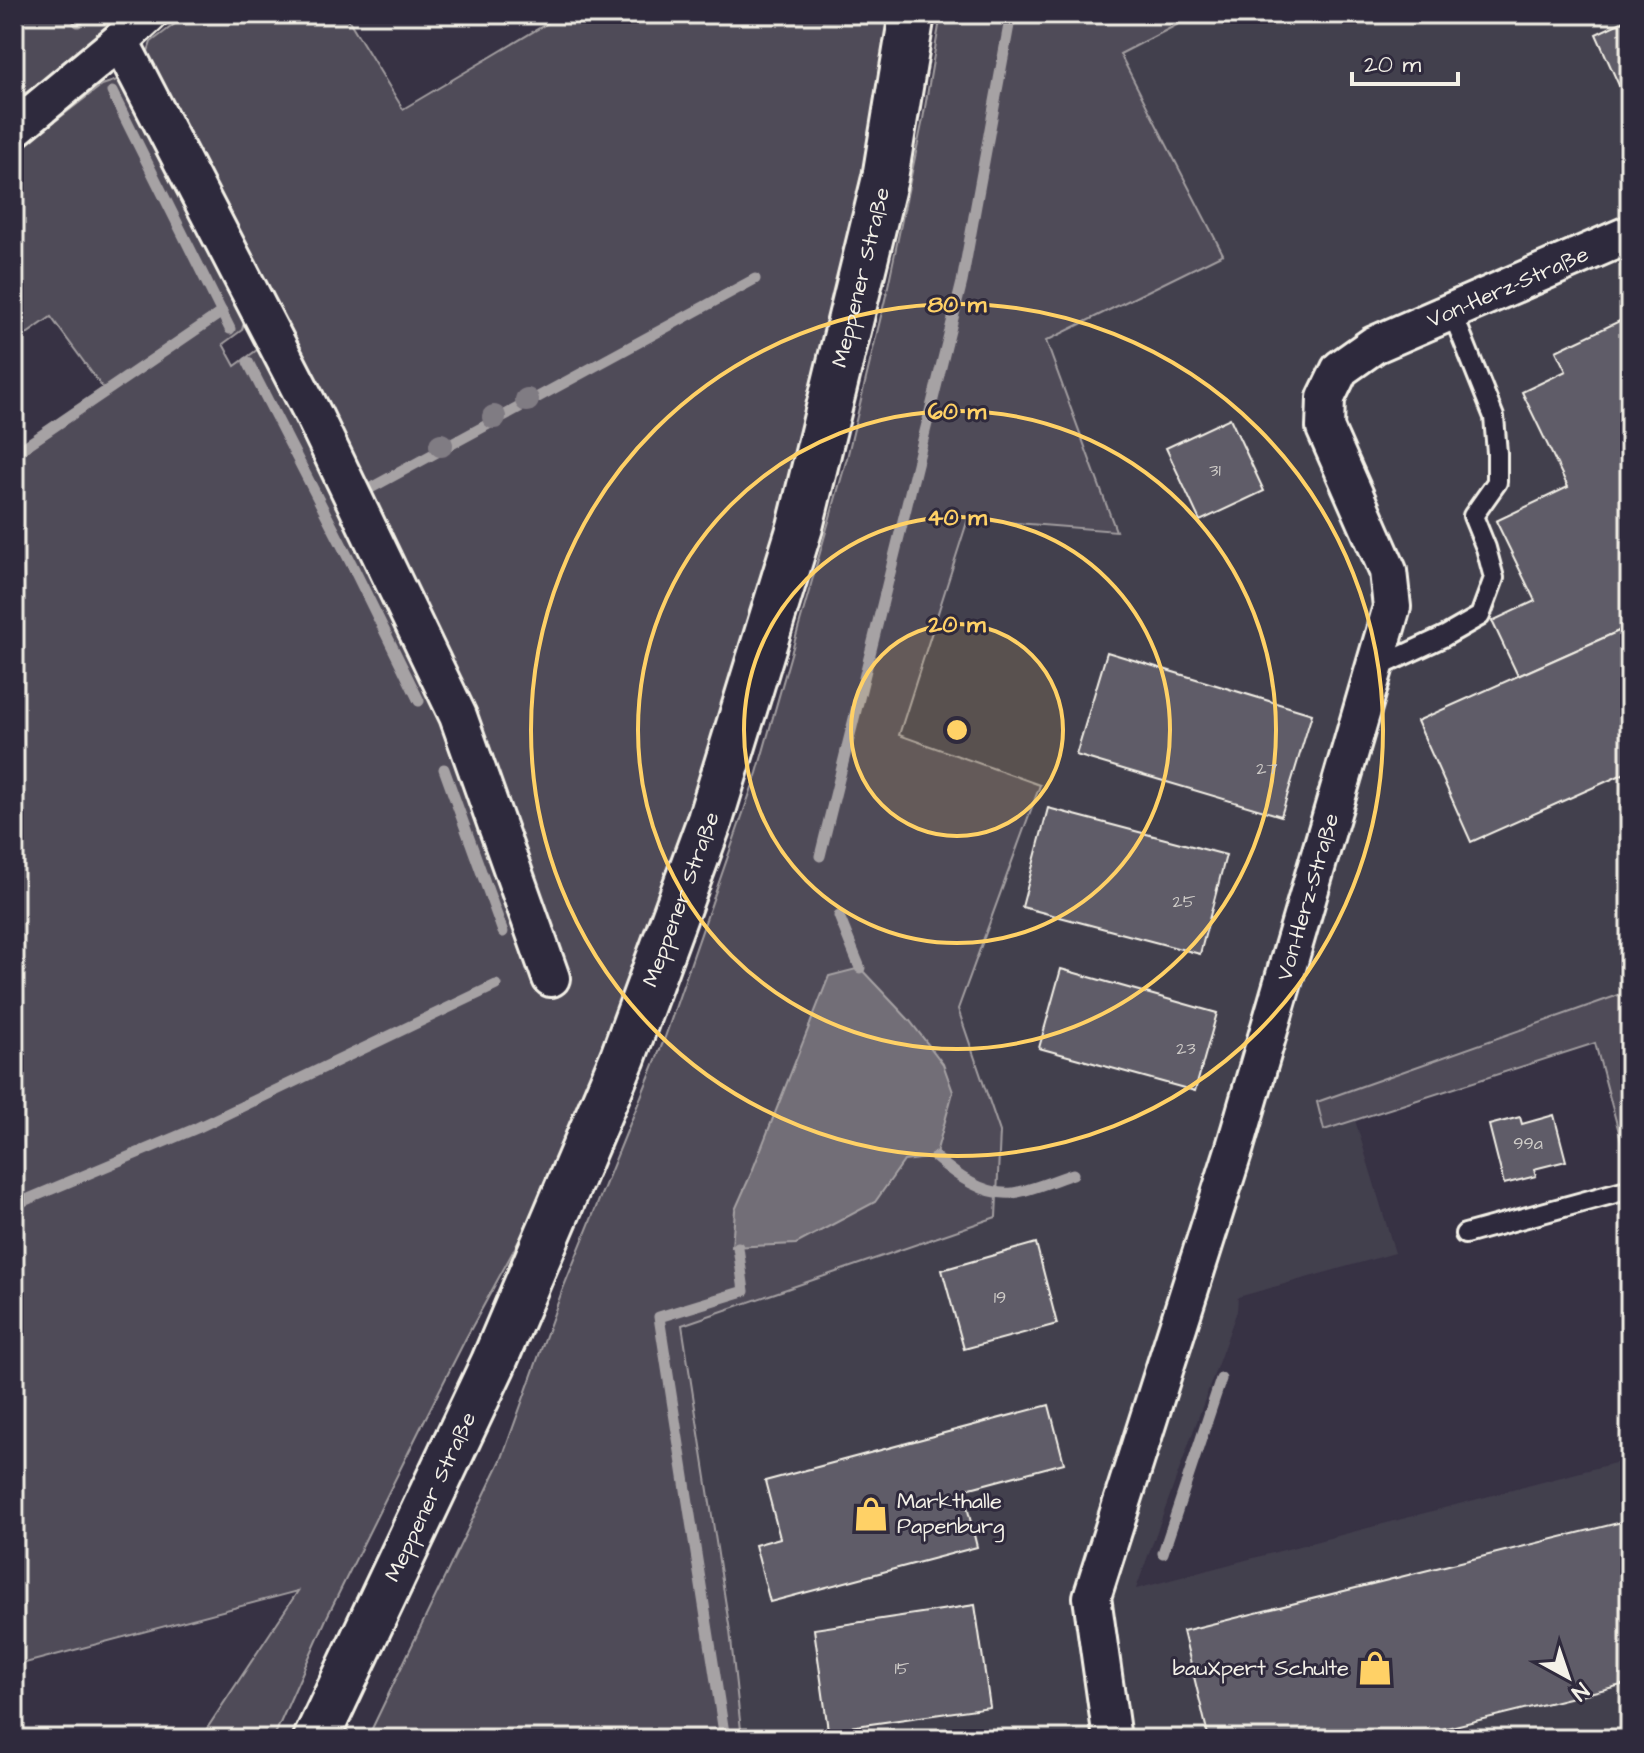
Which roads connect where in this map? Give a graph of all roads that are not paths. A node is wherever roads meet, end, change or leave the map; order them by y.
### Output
1 (149, 14) edge
2 (912, 14) edge
3 (120, 41) junction
4 (14, 129) edge
5 (1630, 234) edge
6 (1452, 312) junction
7 (1374, 669) junction
8 (551, 978) dead end
9 (1630, 1189) edge
10 (1465, 1234) dead end
11 (316, 1739) edge
12 (1112, 1739) edge

1 - 3 street
2 - 11 main road, Meppener Straße
3 - 4 street
3 - 8 street
5 - 6 street, Von-Herz-Straße
6 - 7 lane
6 - 7 street, Von-Herz-Straße
7 - 12 street, Von-Herz-Straße
9 - 10 lane

